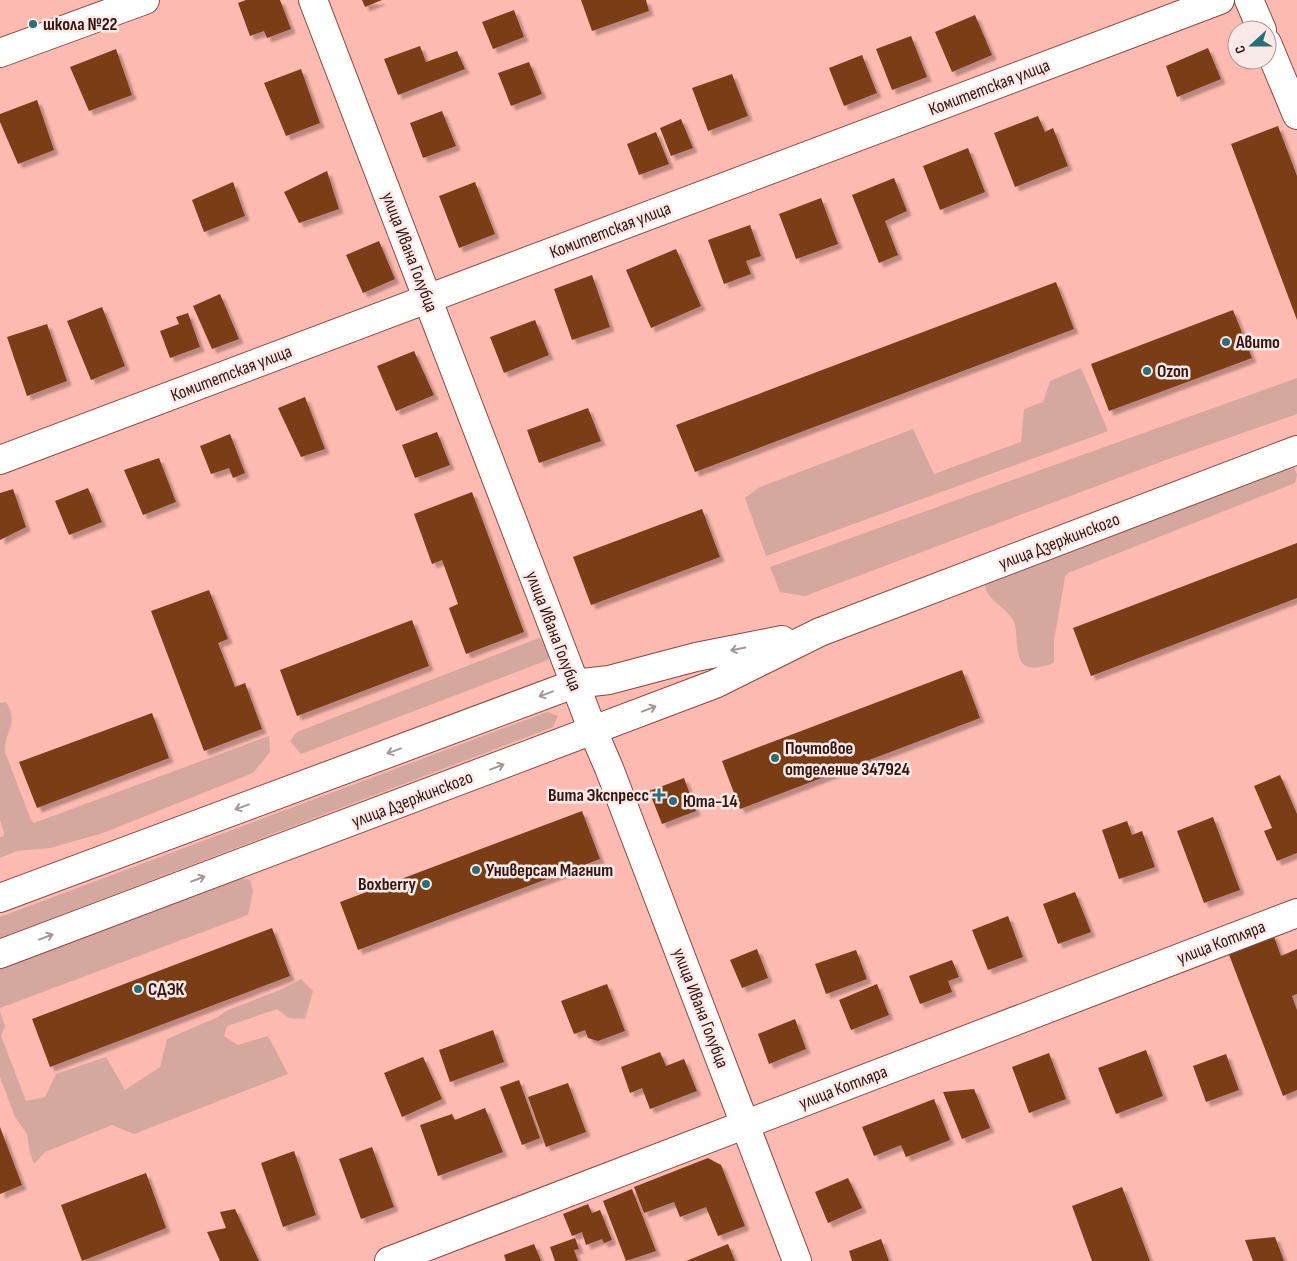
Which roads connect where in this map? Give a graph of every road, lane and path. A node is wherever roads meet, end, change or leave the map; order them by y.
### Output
1 (145, 0) edge
2 (313, 0) edge
3 (1220, 0) edge
4 (1249, 0) edge
5 (1258, 20) edge
6 (0, 53) edge
7 (1277, 66) edge
8 (1297, 115) edge
9 (428, 299) junction
10 (1297, 450) edge
11 (0, 460) edge
12 (820, 632) junction
13 (574, 684) junction
14 (592, 731) junction
15 (0, 898) edge
16 (1297, 913) edge
17 (0, 954) edge
18 (745, 1124) junction
19 (390, 1261) edge
20 (797, 1261) edge

1 - 6 street
2 - 9 street, улица Ивана Голубца
3 - 9 street, Комитетская улица
4 - 5 street
7 - 8 street
9 - 11 street, Комитетская улица
9 - 13 street, улица Ивана Голубца
10 - 12 street, улица Дзержинского
12 -> 13 street, улица Дзержинского
14 -> 12 street, улица Дзержинского
13 - 14 street, улица Ивана Голубца
13 -> 15 street, улица Дзержинского
17 -> 14 street, улица Дзержинского
14 - 18 street, улица Ивана Голубца
16 - 18 street, улица Котляра
18 - 19 street, улица Котляра
18 - 20 street, улица Ивана Голубца

